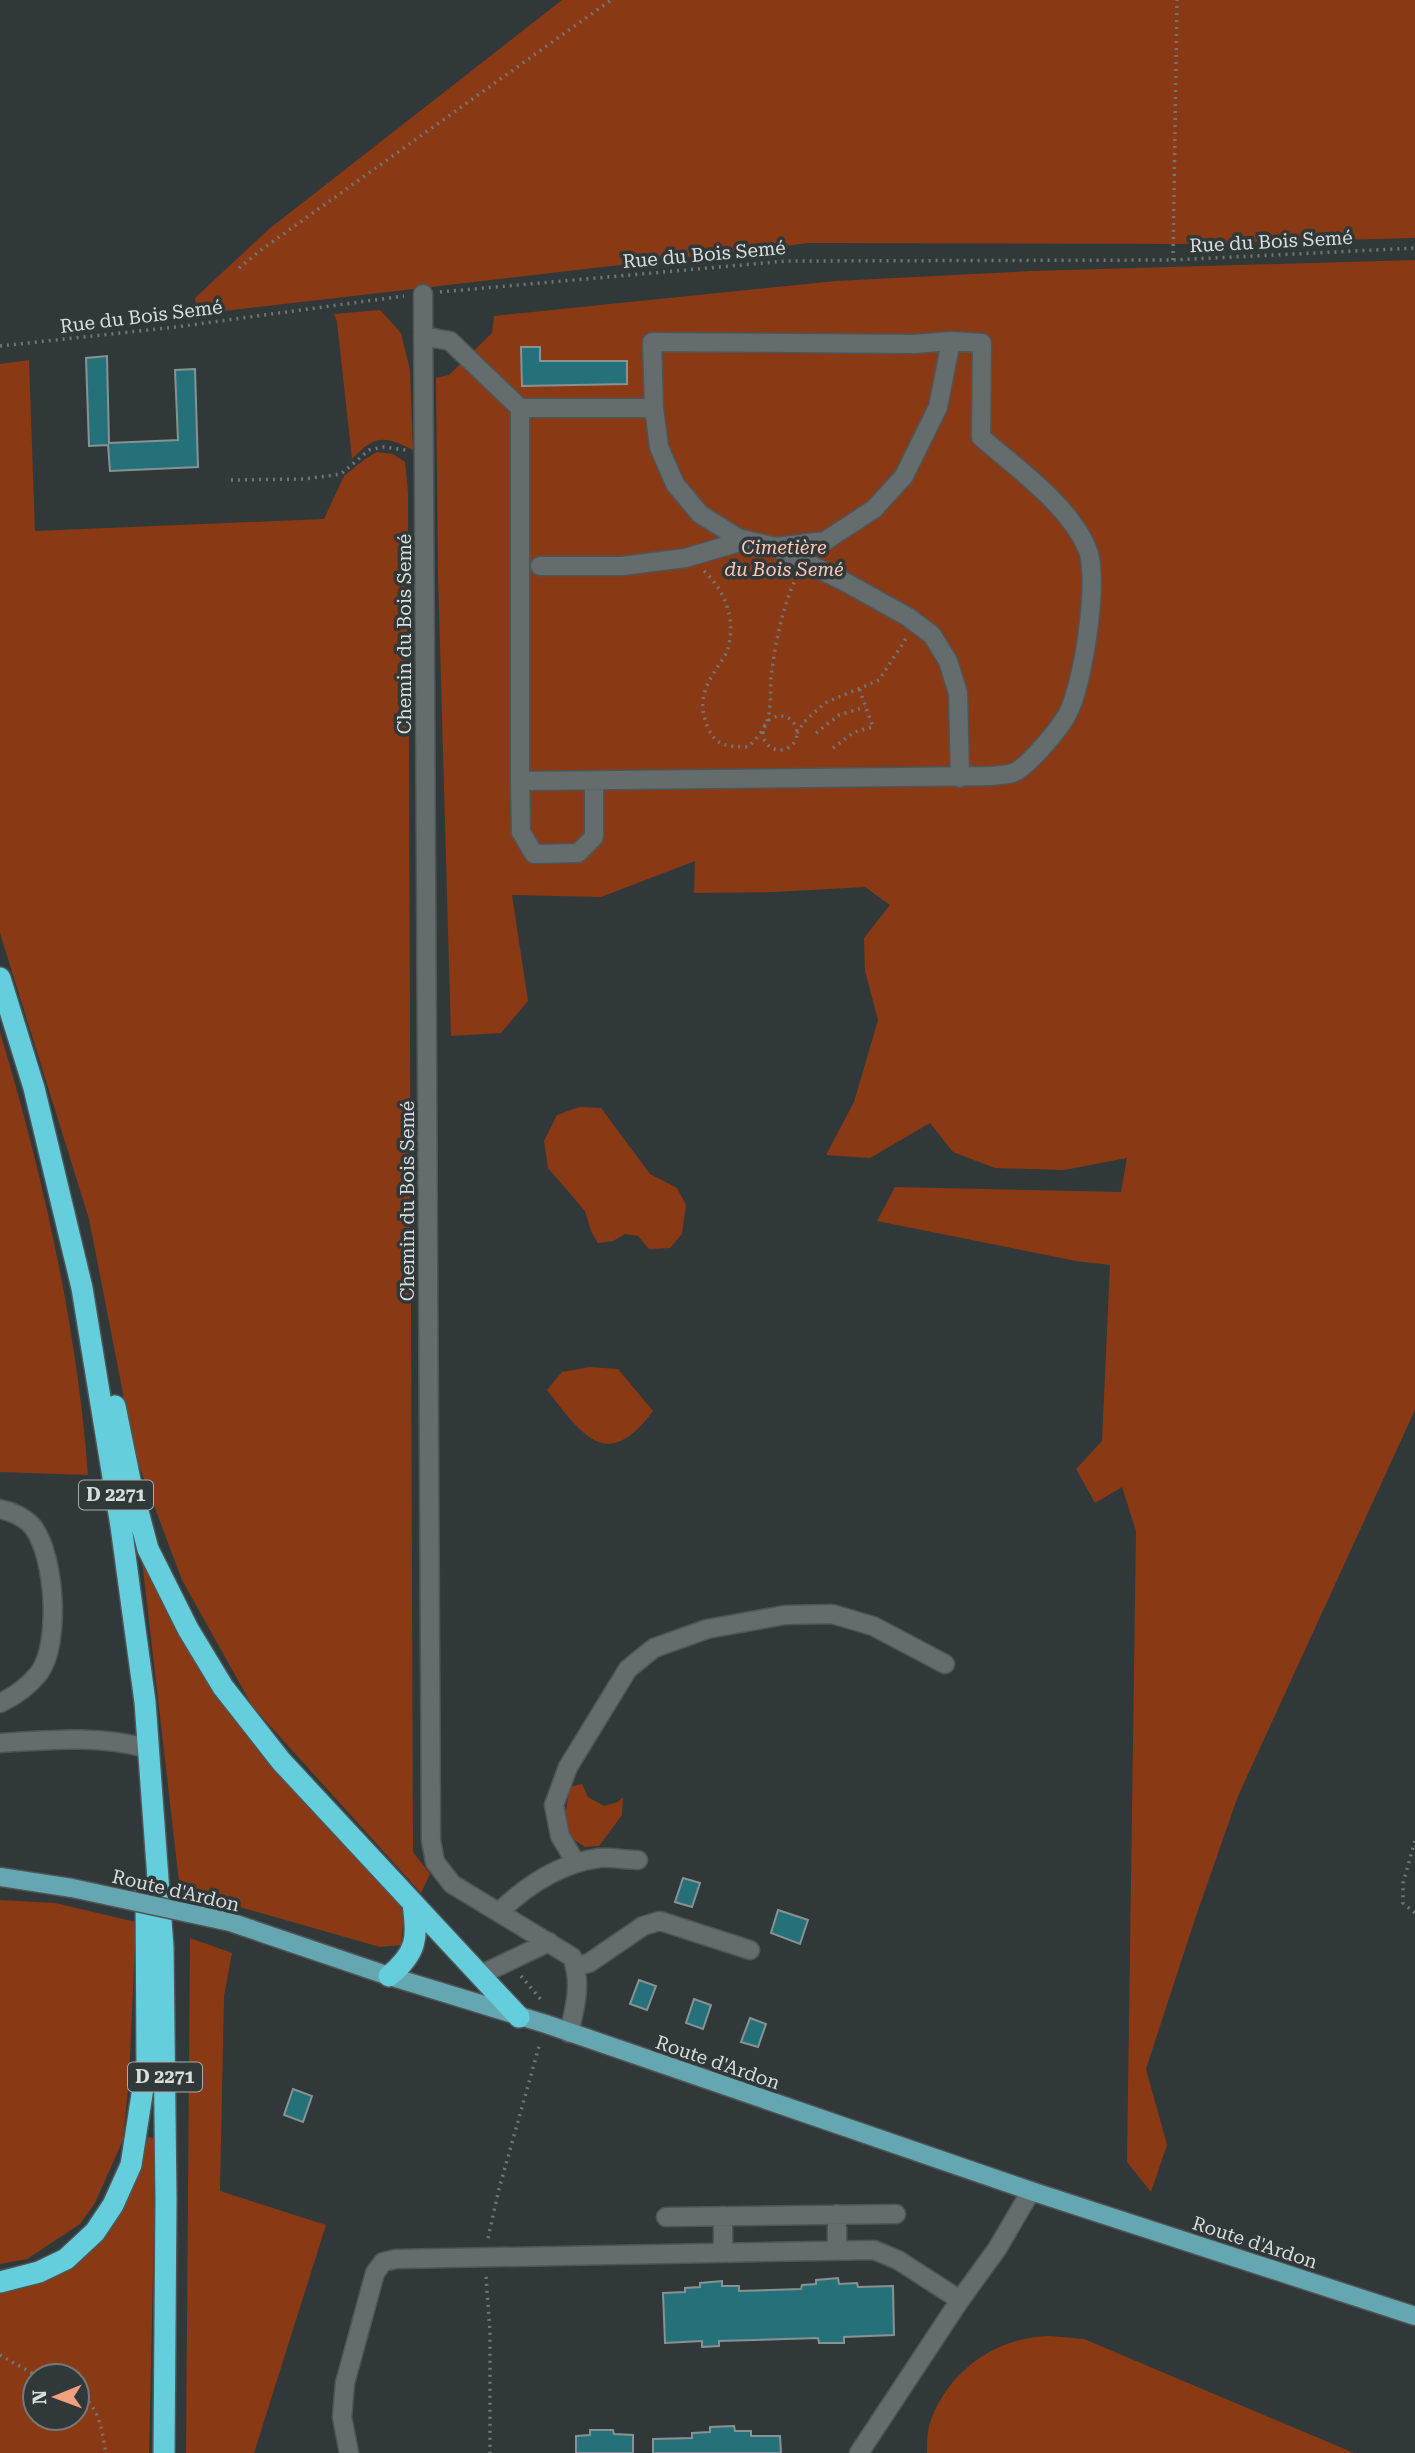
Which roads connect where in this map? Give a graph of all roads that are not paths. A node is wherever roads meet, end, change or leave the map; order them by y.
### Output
1 (423, 294) road end
2 (424, 336) junction
3 (951, 341) junction
4 (520, 408) junction
5 (654, 408) junction
6 (747, 540) junction
7 (775, 547) junction
8 (540, 566) dead end
9 (960, 778) junction
10 (520, 782) junction
11 (594, 782) junction
12 (0, 978) edge
13 (82, 1288) junction
14 (0, 1509) edge
15 (945, 1664) dead end
16 (145, 1702) junction
17 (0, 1703) edge
18 (0, 1743) edge
19 (145, 1748) junction
20 (638, 1860) dead end
21 (576, 1863) junction
22 (0, 1877) edge
23 (413, 1904) junction
24 (499, 1912) junction
25 (550, 1942) junction
26 (750, 1950) dead end
27 (576, 1966) junction
28 (480, 1975) junction
29 (389, 1976) junction
30 (519, 2017) junction
31 (569, 2034) junction
32 (1031, 2191) junction
33 (837, 2214) junction
34 (897, 2214) dead end
35 (723, 2216) junction
36 (666, 2217) dead end
37 (837, 2250) junction
38 (723, 2253) junction
39 (0, 2282) edge
40 (960, 2300) junction
41 (1415, 2316) edge
42 (164, 2453) edge
43 (349, 2453) edge
44 (859, 2453) edge

1 - 2 street, Chemin du Bois Semé
2 - 4 street
2 - 24 street, Chemin du Bois Semé
3 - 5 street
3 - 7 street
3 - 9 street
4 - 5 street
4 - 10 street
5 - 6 street
6 - 7 street
6 - 8 street
7 - 9 street
9 - 11 street
10 - 11 street
10 - 11 street
12 - 13 highway, D 2271
13 - 16 highway, D 2271
13 - 23 highway
14 - 17 street
15 - 21 street
16 - 19 highway
16 - 42 highway, D 2271
18 - 19 street
19 - 39 highway
20 - 21 street
21 - 24 street
22 - 29 main road, Route d'Ardon, bridge
23 - 28 highway
23 - 29 highway
24 - 25 street, Chemin du Bois Semé
25 - 27 street, Chemin du Bois Semé
25 - 28 street
26 - 27 street
27 - 31 street
28 - 30 highway
29 - 30 main road, Route d'Ardon
30 - 31 main road, Route d'Ardon
31 - 32 main road, Route d'Ardon
32 - 40 street
32 - 41 main road, Route d'Ardon
33 - 34 street
33 - 35 street
33 - 37 street
35 - 36 street
35 - 38 street
37 - 38 street
37 - 40 street
38 - 43 street
40 - 44 street

